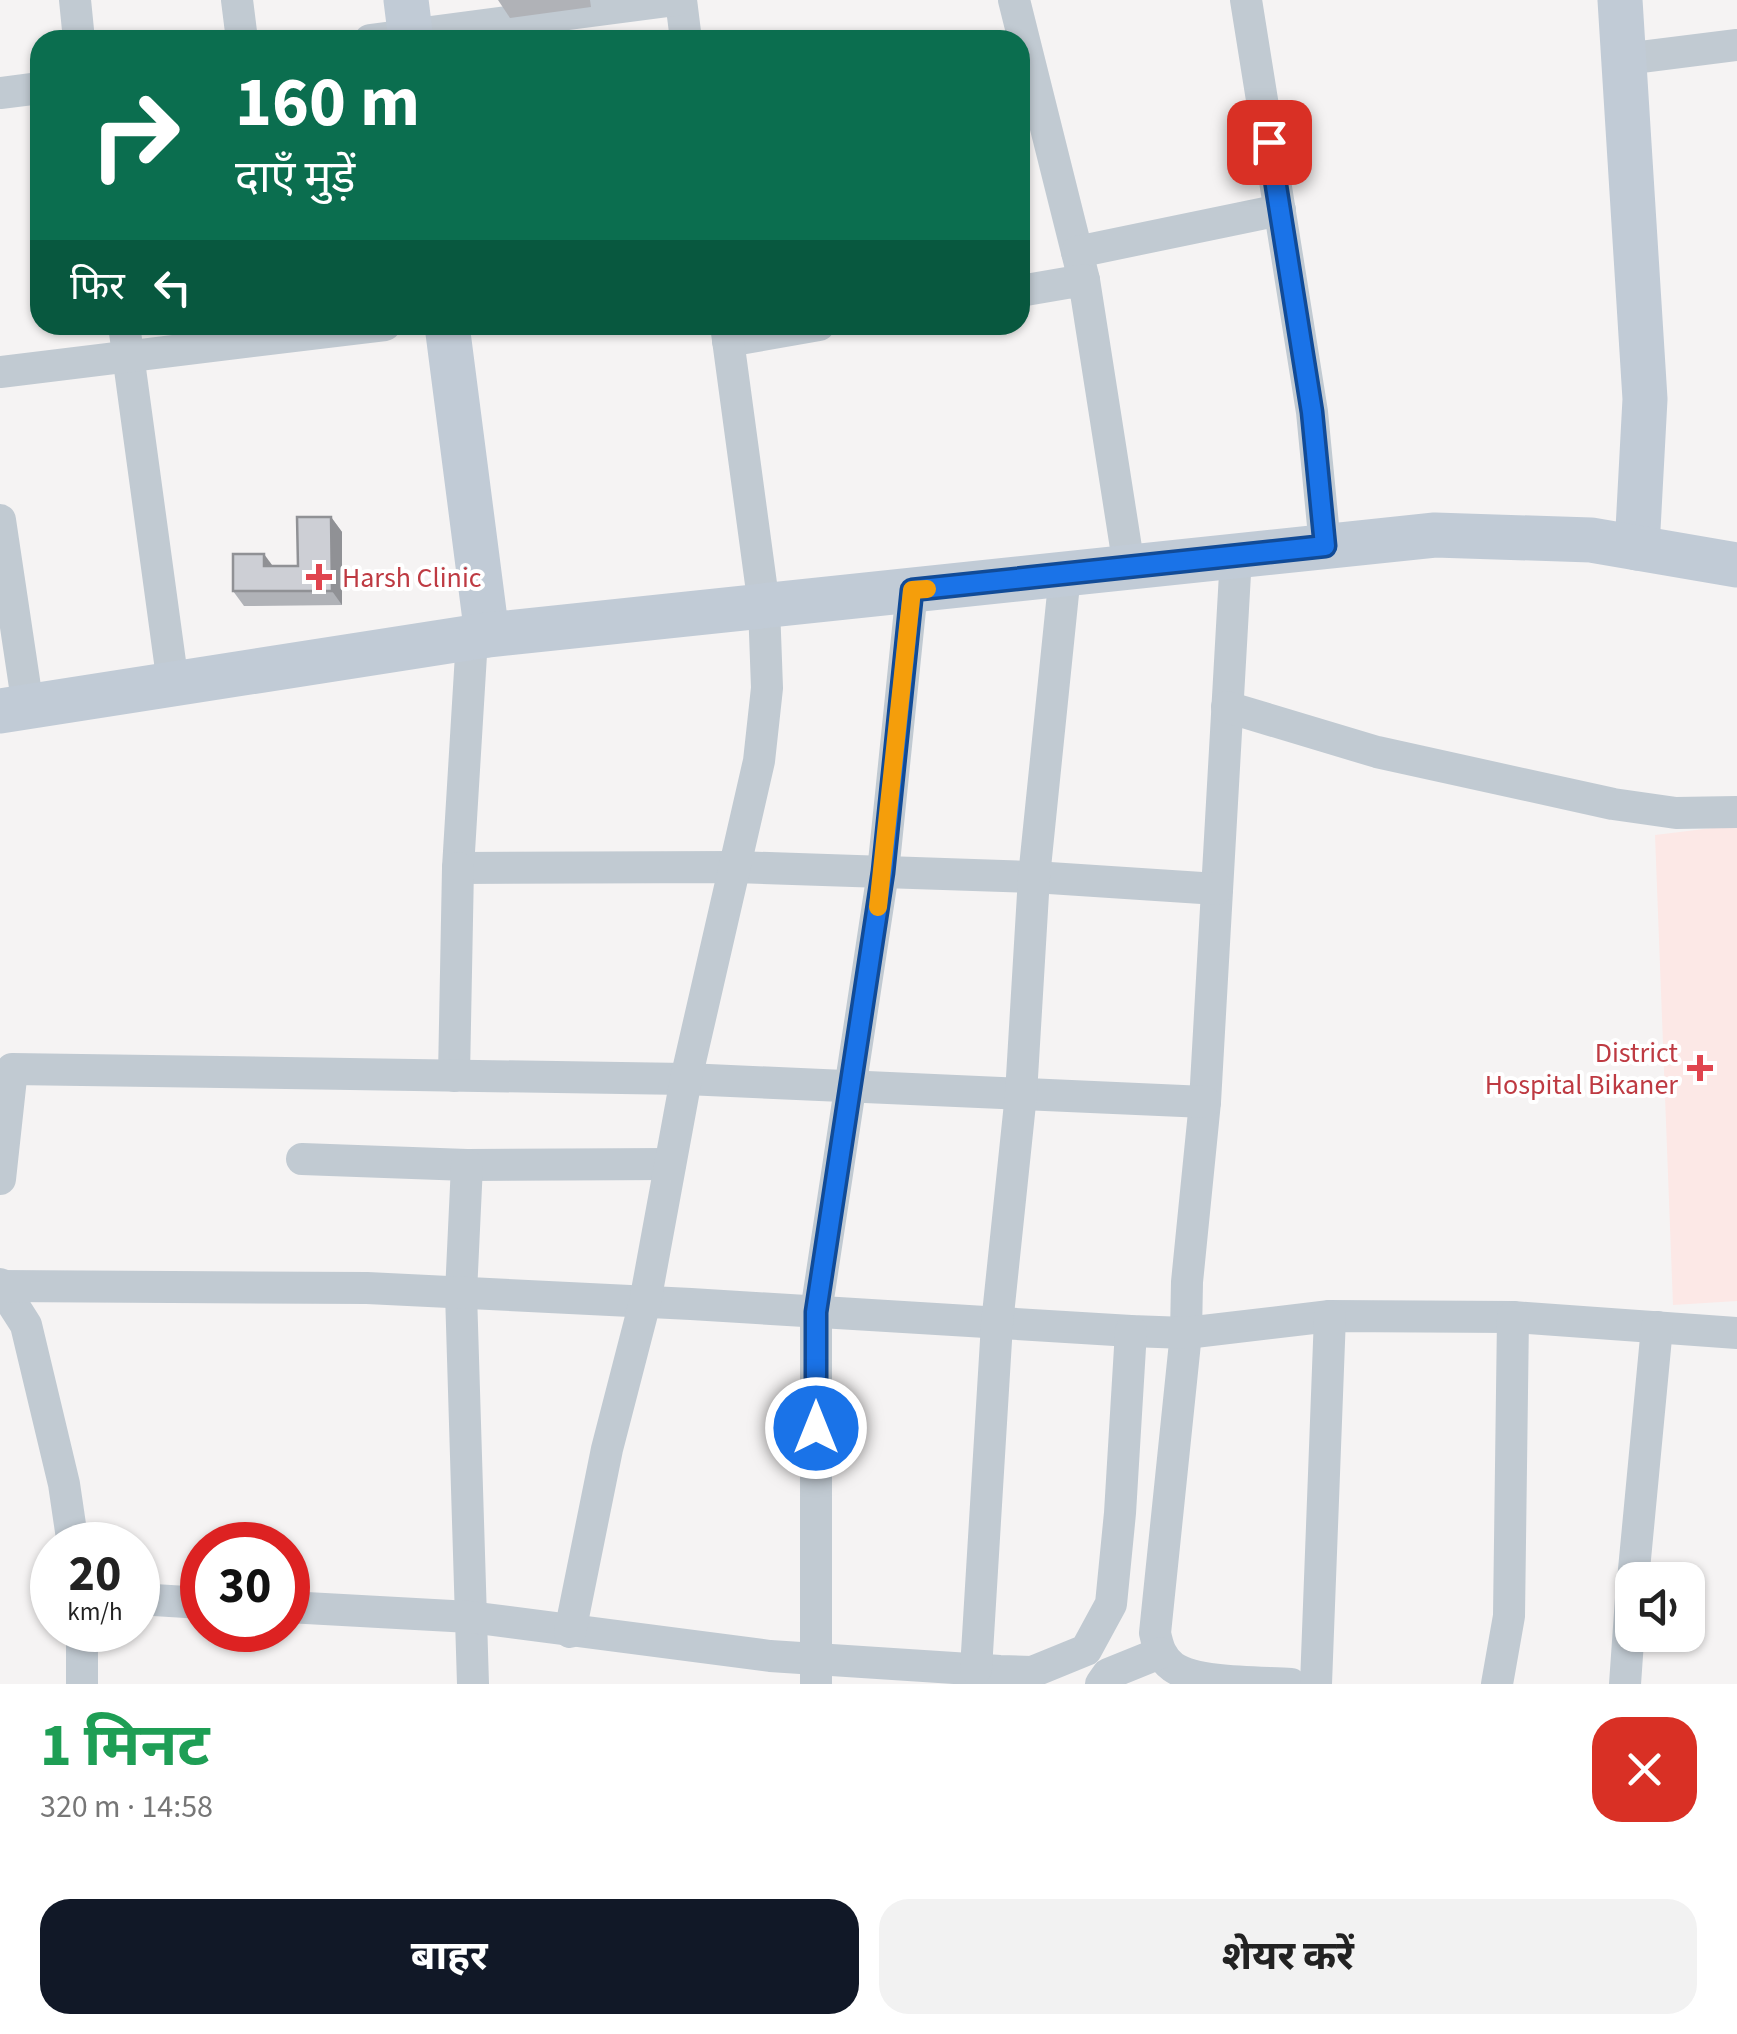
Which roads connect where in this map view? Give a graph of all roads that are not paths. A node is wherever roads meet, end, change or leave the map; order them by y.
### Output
1 (75, 0) edge
2 (238, 0) edge
3 (678, 0) edge
4 (1014, 0) edge
5 (1246, 0) edge
6 (1620, 0) edge
7 (399, 28) edge
8 (77, 30) edge
9 (241, 30) edge
10 (684, 30) edge
11 (1021, 30) edge
12 (1737, 45) edge
13 (1625, 59) junction
14 (1030, 64) edge
15 (30, 89) edge
16 (0, 93) edge
17 (1280, 210) junction
18 (1080, 266) junction
19 (1030, 287) edge
20 (215, 335) edge
21 (448, 335) edge
22 (727, 335) edge
23 (126, 341) edge
24 (0, 372) edge
25 (0, 520) edge
26 (1325, 546) junction
27 (1637, 548) junction
28 (1236, 556) junction
29 (1737, 565) edge
30 (1129, 567) junction
31 (1065, 574) junction
32 (912, 590) junction
33 (764, 606) junction
34 (479, 636) junction
35 (173, 684) junction
36 (1227, 707) junction
37 (14, 709) edge
38 (1737, 812) edge
39 (736, 867) junction
40 (458, 868) junction
41 (883, 872) junction
42 (1034, 877) junction
43 (1217, 890) junction
44 (454, 1076) junction
45 (686, 1079) junction
46 (851, 1086) junction
47 (1021, 1094) junction
48 (1205, 1102) junction
49 (302, 1160) dead end
50 (670, 1164) junction
51 (468, 1165) junction
52 (0, 1179) edge
53 (1, 1285) edge
54 (460, 1293) junction
55 (645, 1302) junction
56 (816, 1312) junction
57 (1330, 1316) junction
58 (1513, 1318) junction
59 (996, 1324) junction
60 (1657, 1327) junction
61 (1131, 1332) junction
62 (1186, 1333) junction
63 (1737, 1333) edge
64 (70, 1522) edge
65 (1635, 1562) edge
66 (310, 1608) edge
67 (470, 1617) junction
68 (570, 1632) junction
69 (82, 1652) edge
70 (1628, 1652) edge
71 (1160, 1654) junction
72 (815, 1671) edge
73 (992, 1675) edge
74 (82, 1684) edge
75 (473, 1684) edge
76 (1101, 1684) edge
77 (1291, 1684) edge
78 (1316, 1684) edge
79 (1497, 1684) edge
80 (1625, 1684) edge

1 - 8 street
2 - 9 street
3 - 7 street
3 - 10 street
4 - 11 street
5 - 17 street
6 - 13 street
12 - 13 street
13 - 27 street
14 - 18 street
15 - 16 street
17 - 18 street
17 - 26 street
18 - 19 street
18 - 30 street
20 - 23 street
21 - 34 street
22 - 33 street
23 - 24 street
23 - 35 street
25 - 37 street
26 - 27 street
26 - 28 street
27 - 29 street
28 - 30 street
28 - 36 street
30 - 31 street
31 - 32 street
31 - 42 street
32 - 33 street
32 - 41 street
33 - 34 street
33 - 39 street
34 - 35 street
34 - 40 street
35 - 37 street
36 - 38 street
36 - 43 street
39 - 40 street
39 - 41 street
39 - 45 street
40 - 44 street
41 - 42 street
41 - 46 street
42 - 43 street
42 - 47 street
43 - 48 street
44 - 45 street
44 - 52 street
45 - 46 street
45 - 50 street
46 - 47 street
46 - 56 street
47 - 48 street
47 - 59 street
48 - 62 street
49 - 51 street
50 - 51 street
50 - 55 street
51 - 54 street
53 - 54 street
53 - 64 street
54 - 55 street
54 - 67 street
55 - 56 street
55 - 68 street
56 - 59 street
56 - 72 street
57 - 58 street
57 - 62 street
57 - 78 street
58 - 60 street
58 - 79 street
59 - 61 street
59 - 73 street
60 - 63 street
60 - 65 street
61 - 62 street
61 - 73 street
62 - 71 street
66 - 67 street
67 - 68 street
67 - 75 street
68 - 72 street
69 - 74 street
70 - 80 street
71 - 76 street
71 - 77 street
72 - 73 street

